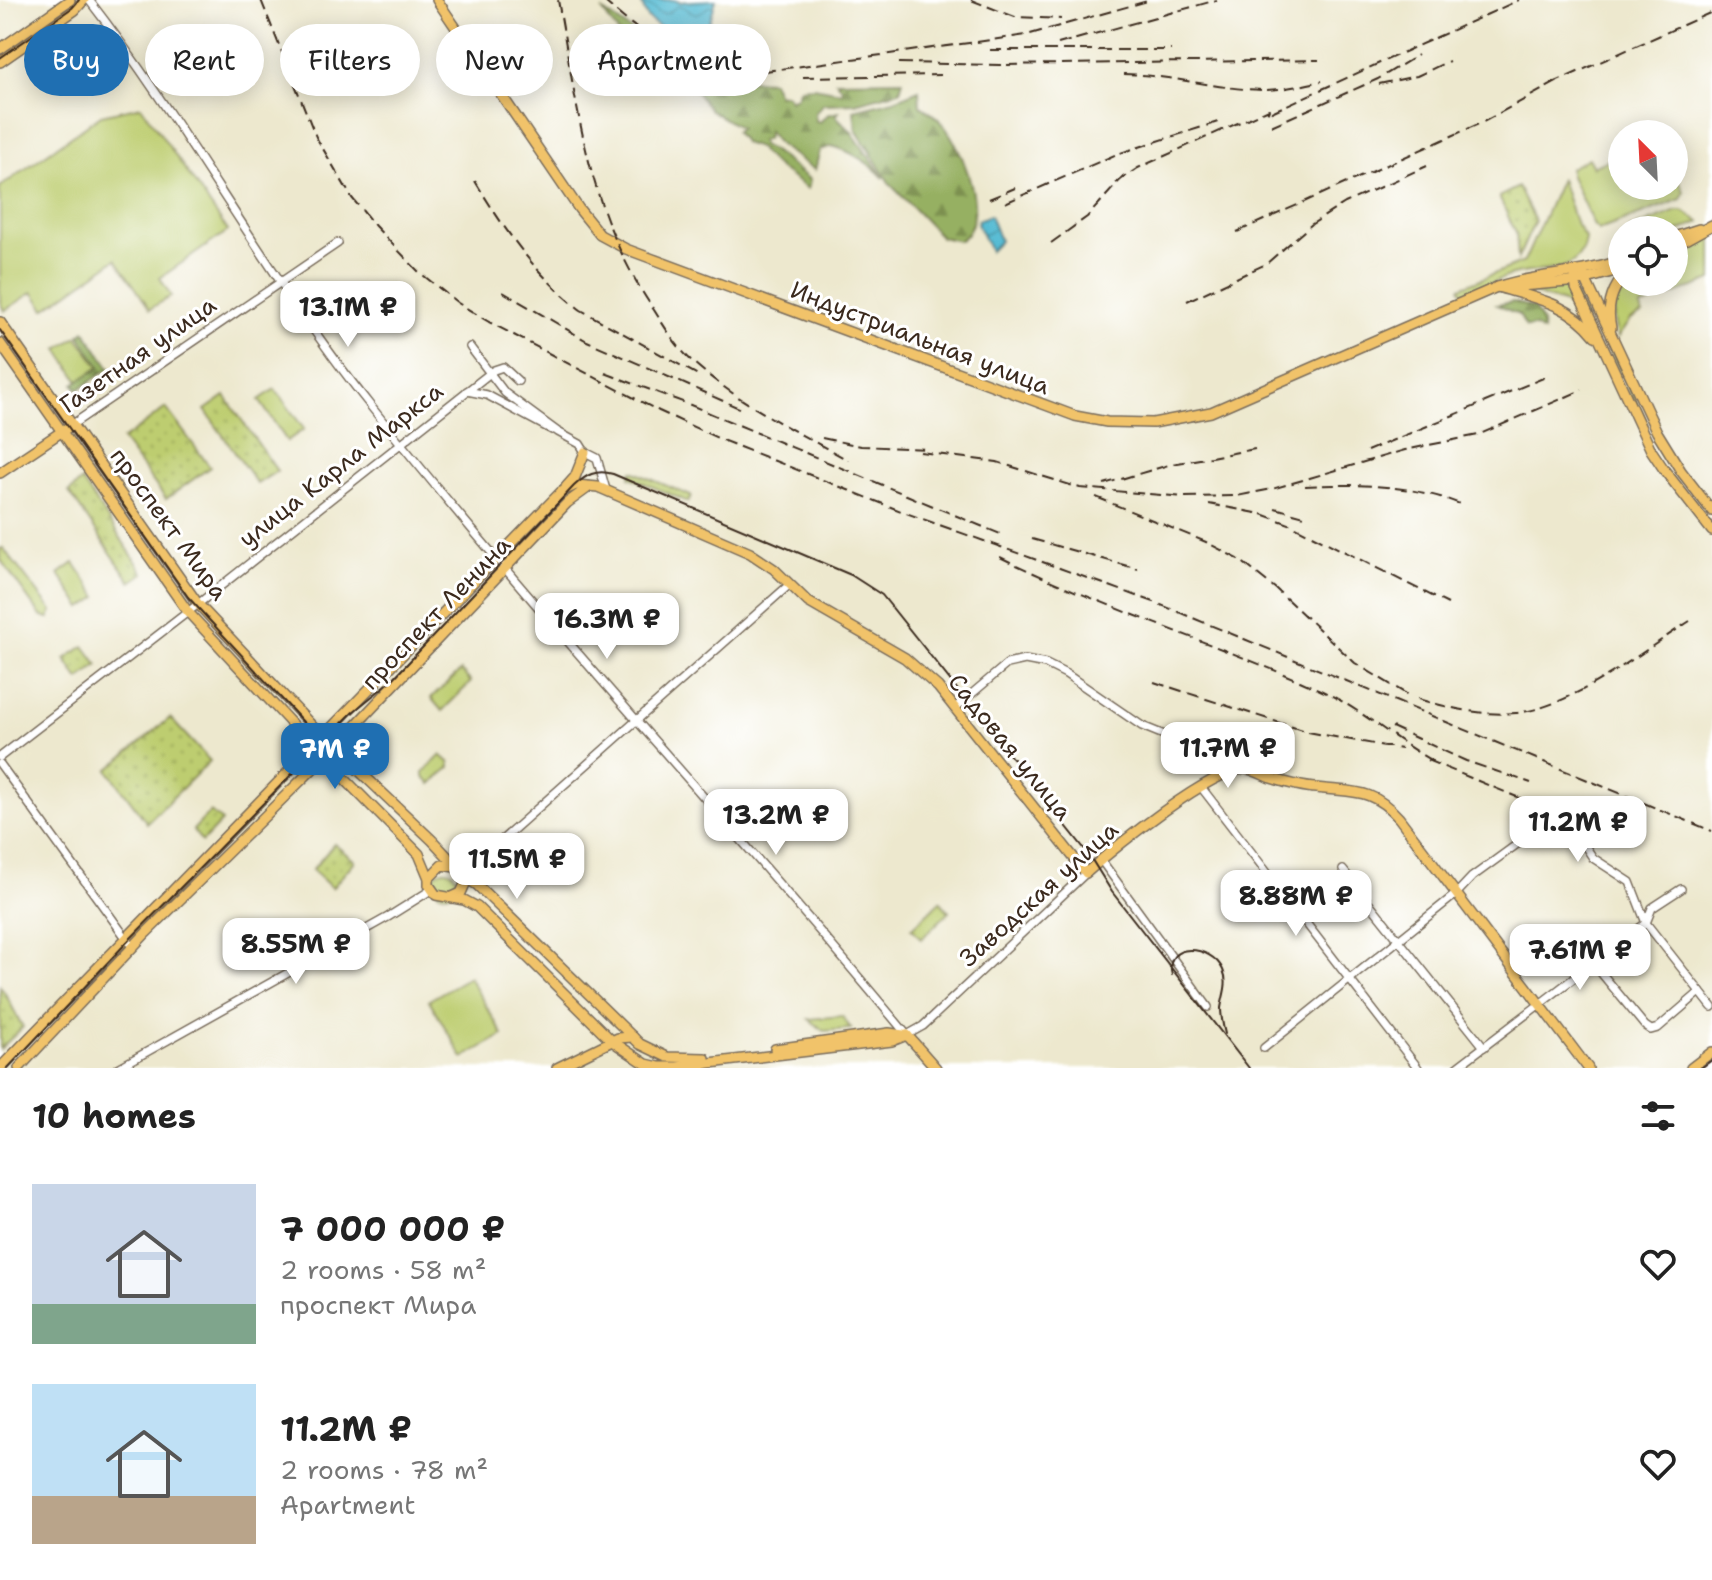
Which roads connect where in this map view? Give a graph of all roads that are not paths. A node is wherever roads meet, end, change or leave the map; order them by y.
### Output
1 (70, 0) edge
2 (86, 0) edge
3 (437, 0) edge
4 (0, 49) edge
5 (0, 62) edge
6 (1709, 226) edge
7 (1688, 233) edge
8 (1688, 238) edge
9 (338, 243) dead end
10 (1608, 266) edge
11 (1608, 272) edge
12 (1579, 277) junction
13 (281, 280) junction
14 (1497, 287) junction
15 (1612, 296) edge
16 (0, 322) edge
17 (0, 343) edge
18 (1615, 343) junction
19 (470, 347) dead end
20 (1606, 353) junction
21 (488, 374) junction
22 (518, 381) dead end
23 (467, 391) junction
24 (73, 424) junction
25 (62, 432) junction
26 (558, 432) junction
27 (1657, 432) junction
28 (1646, 439) junction
29 (401, 443) junction
30 (585, 452) junction
31 (0, 473) edge
32 (592, 486) junction
33 (606, 490) junction
34 (561, 492) junction
35 (1712, 511) edge
36 (1711, 528) edge
37 (498, 558) junction
38 (507, 568) junction
39 (789, 585) junction
40 (198, 604) junction
41 (188, 612) junction
42 (955, 708) junction
43 (637, 718) junction
44 (323, 737) junction
45 (313, 747) junction
46 (335, 747) junction
47 (1211, 755) junction
48 (0, 757) edge
49 (324, 758) junction
50 (0, 764) edge
51 (1245, 769) junction
52 (1214, 778) junction
53 (1201, 787) junction
54 (1101, 860) junction
55 (1343, 870) dead end
56 (462, 873) junction
57 (1086, 873) junction
58 (429, 878) junction
59 (1681, 889) dead end
60 (431, 890) junction
61 (1456, 894) junction
62 (450, 898) junction
63 (1646, 923) junction
64 (125, 938) junction
65 (1399, 940) junction
66 (133, 946) junction
67 (1593, 963) junction
68 (1350, 980) junction
69 (1700, 992) junction
70 (1538, 1005) junction
71 (1208, 1007) dead end
72 (1712, 1007) edge
73 (907, 1035) junction
74 (633, 1037) junction
75 (612, 1041) junction
76 (1484, 1047) junction
77 (1264, 1048) dead end
78 (1712, 1052) edge
79 (659, 1067) edge
80 (0, 1068) edge
81 (19, 1068) edge
82 (118, 1068) edge
83 (557, 1068) edge
84 (936, 1068) edge
85 (1418, 1068) edge
86 (1456, 1068) edge
87 (1588, 1068) edge
88 (1691, 1068) edge

1 - 4 main road
2 - 5 main road
2 - 13 street
3 - 14 main road, Индустриальная улица
6 - 7 main road
6 - 8 main road
9 - 13 street, Газетная улица
10 - 12 main road
11 - 12 main road
12 - 14 main road, Индустриальная улица
12 - 18 main road
12 - 20 main road
13 - 24 street, Газетная улица
13 - 29 street
14 - 20 main road
15 - 18 main road
16 - 24 main road, проспект Мира
17 - 25 main road, проспект Мира
18 - 27 main road
19 - 21 street
20 - 28 main road
21 - 22 street
21 - 23 street, улица Карла Маркса
21 - 26 street
23 - 26 street
23 - 29 street, улица Карла Маркса
24 - 25 main road, Газетная улица
24 - 40 main road, проспект Мира
25 - 31 main road, Газетная улица
25 - 41 main road, проспект Мира
26 - 30 street
27 - 28 main road
27 - 35 main road
28 - 36 main road
29 - 37 street
29 - 40 street, улица Карла Маркса
30 - 33 street
30 - 34 main road, проспект Ленина
32 - 33 main road, Садовая улица
32 - 34 main road
32 - 38 main road, проспект Ленина
33 - 39 main road, Садовая улица
34 - 37 main road, проспект Ленина
37 - 38 street
37 - 44 main road, проспект Ленина
38 - 43 street
38 - 46 main road, проспект Ленина
39 - 42 main road, Садовая улица
39 - 43 street
40 - 41 street, улица Карла Маркса
40 - 44 main road, проспект Мира
41 - 45 main road, проспект Мира
41 - 48 street, улица Карла Маркса
42 - 47 street
42 - 57 main road, Садовая улица
43 - 56 street
43 - 73 street
44 - 45 main road, проспект Ленина
44 - 46 main road, проспект Мира
45 - 49 main road, проспект Мира
45 - 64 main road, проспект Ленина
46 - 49 main road, проспект Ленина
46 - 56 main road, проспект Мира
47 - 51 street
47 - 52 street
49 - 58 main road, проспект Мира
49 - 66 main road, проспект Ленина
50 - 64 street
51 - 52 main road, Заводская улица
51 - 61 main road
52 - 53 main road, Заводская улица
53 - 54 main road, Заводская улица
53 - 68 street
54 - 57 main road, Заводская улица
54 - 71 street
55 - 65 street
56 - 58 main road
56 - 62 main road
56 - 74 main road, проспект Мира
57 - 73 street, Заводская улица
58 - 60 main road
59 - 63 street
60 - 62 main road
60 - 82 street
61 - 63 street
61 - 65 street
61 - 70 main road
62 - 75 main road
63 - 67 street
63 - 69 street
64 - 66 street
64 - 80 main road, проспект Ленина
65 - 68 street
65 - 76 street
66 - 81 main road, проспект Ленина
67 - 69 street
67 - 70 street
68 - 77 street
68 - 85 street
69 - 72 street
70 - 76 street
70 - 87 main road
73 - 74 main road, проспект Мира
73 - 79 main road, Заводская улица
73 - 84 main road
74 - 75 main road
75 - 79 main road
75 - 83 main road
76 - 86 street
78 - 88 main road

